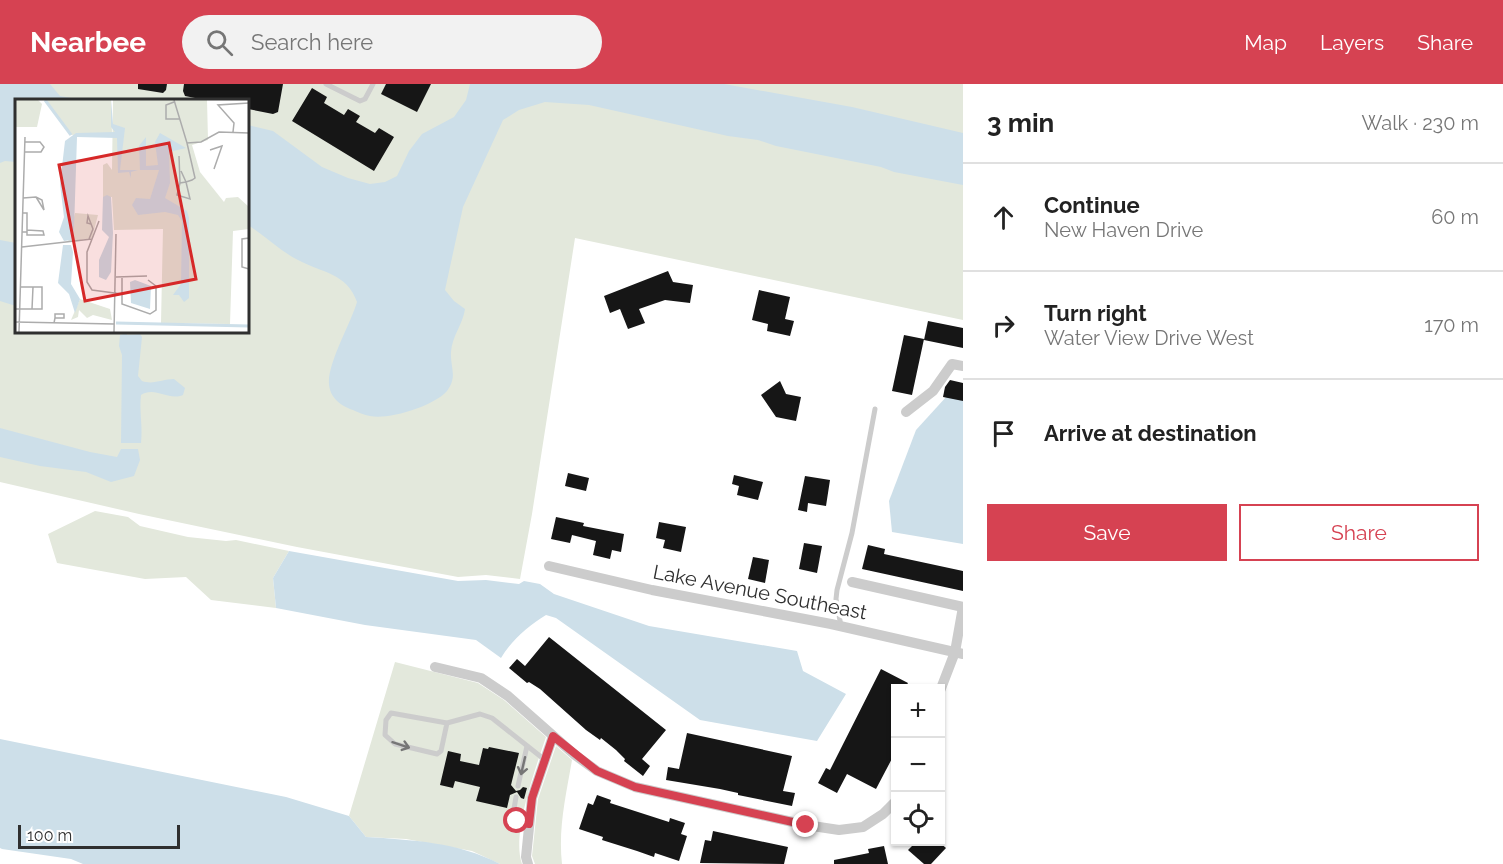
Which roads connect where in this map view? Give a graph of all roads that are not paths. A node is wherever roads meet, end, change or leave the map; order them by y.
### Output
1 (326, 84) edge
2 (373, 84) edge
3 (963, 366) edge
4 (875, 409) dead end
5 (906, 412) dead end
6 (549, 566) dead end
7 (852, 582) dead end
8 (963, 607) edge
9 (841, 626) junction
10 (959, 653) edge
11 (435, 667) dead end
12 (944, 684) edge
13 (447, 723) junction
14 (553, 736) junction
15 (527, 746) junction
16 (545, 760) junction
17 (518, 786) dead end
18 (516, 797) dead end
19 (891, 806) edge
20 (529, 824) junction
21 (528, 864) edge

1 - 2 lane
3 - 5 street
4 - 9 lane
6 - 9 street, Lake Avenue Southeast
7 - 8 street
8 - 10 street
9 - 10 street, Lake Avenue Southeast
10 - 12 street
11 - 14 street
13 -> 13 lane
13 - 15 lane
14 - 16 street
14 - 19 street
15 - 16 lane
15 -> 17 lane
16 - 20 street
18 - 20 lane
20 - 21 street

